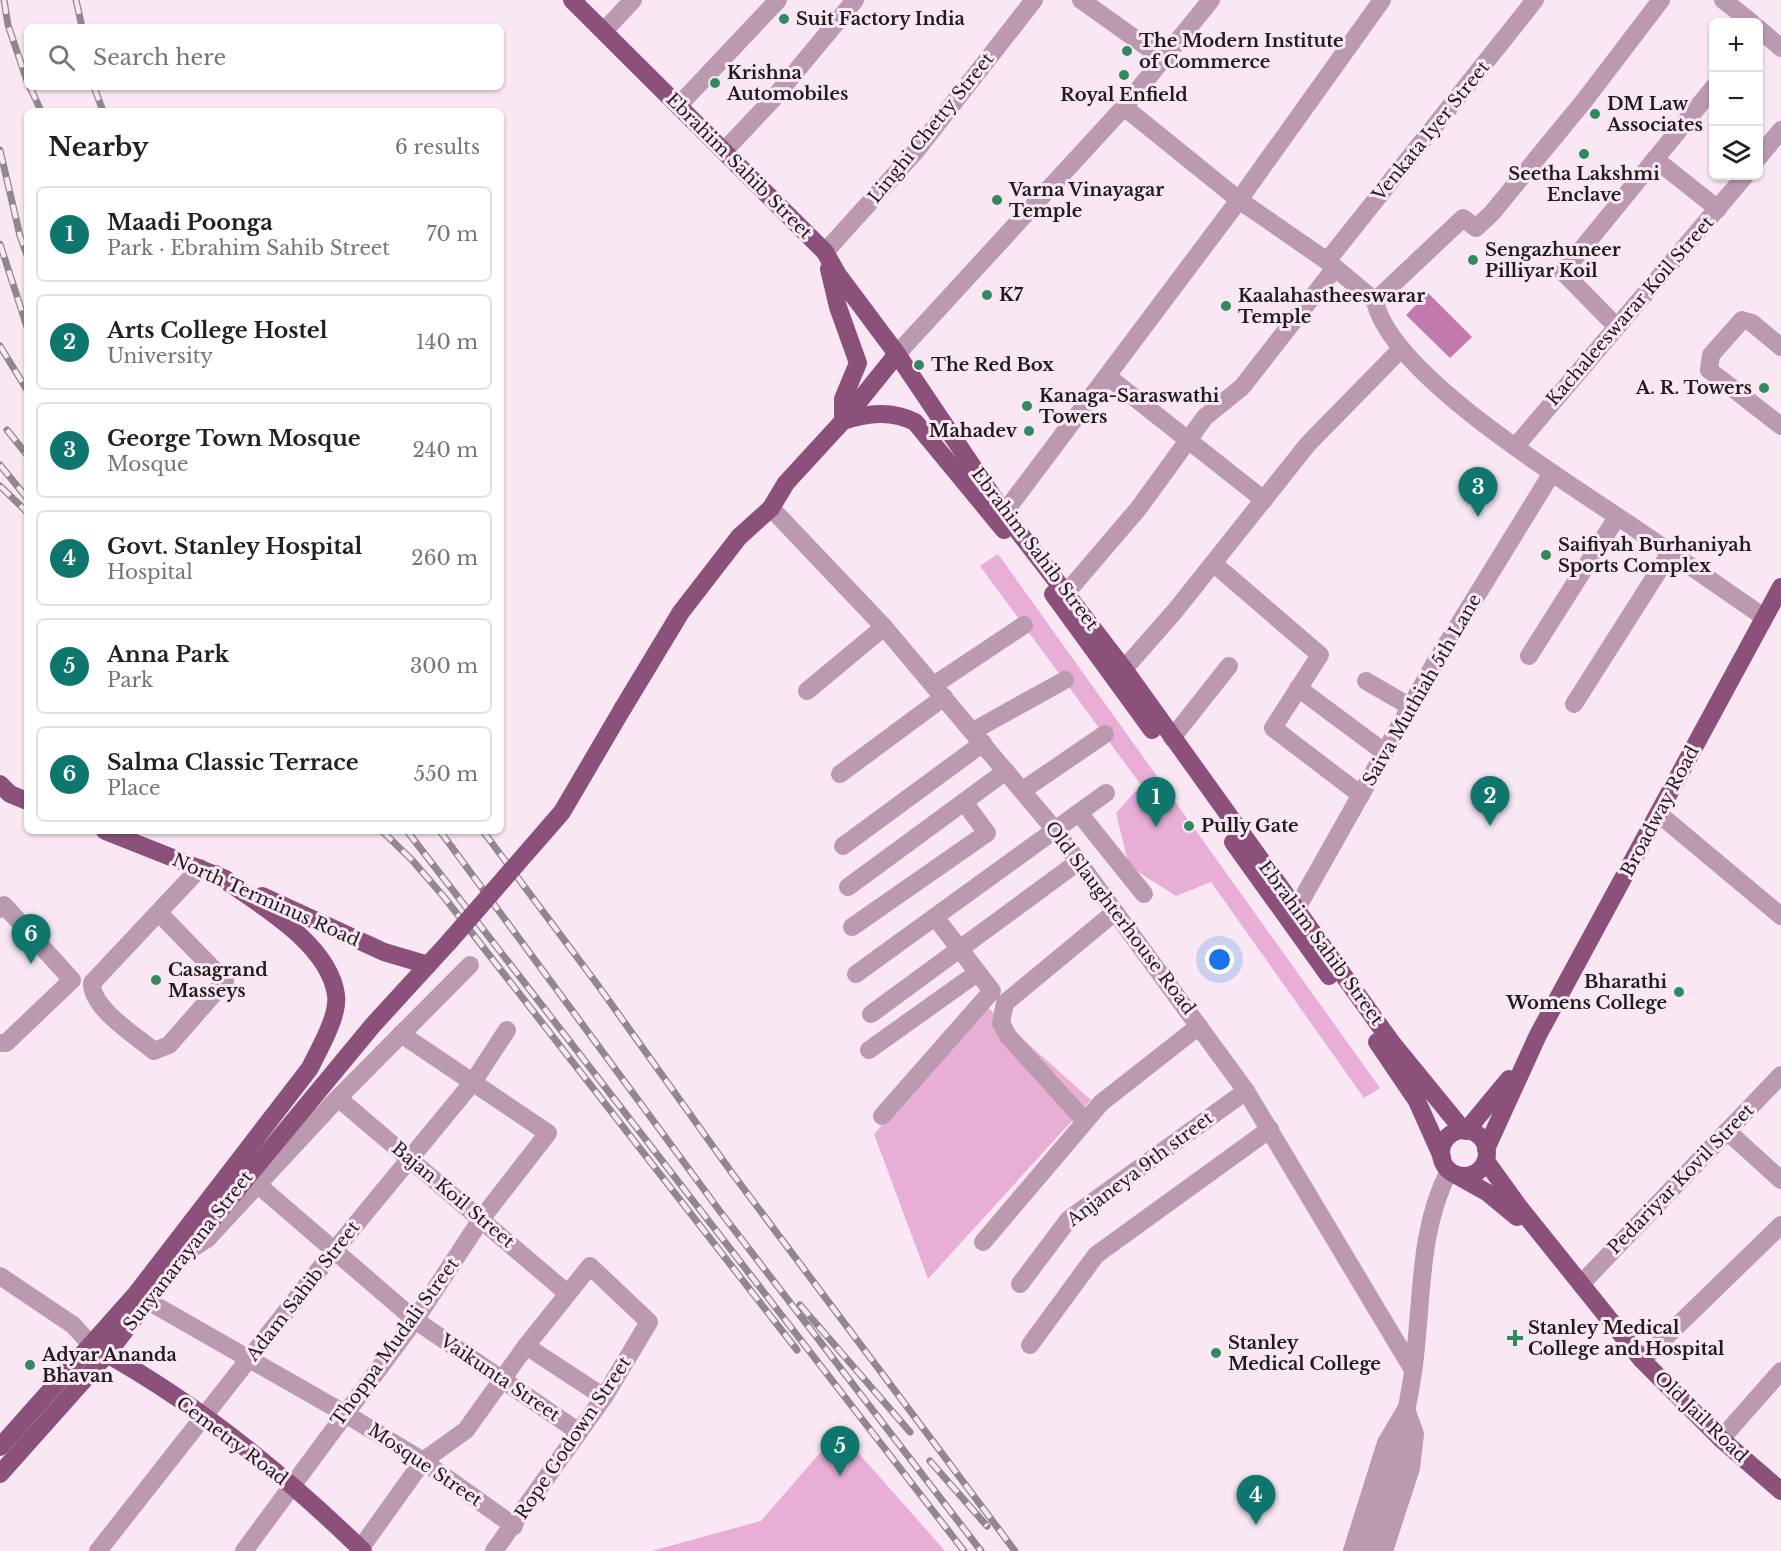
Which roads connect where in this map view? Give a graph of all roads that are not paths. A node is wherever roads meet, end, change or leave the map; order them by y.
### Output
1 (572, 0) edge
2 (633, 0) edge
3 (778, 0) edge
4 (855, 0) edge
5 (1034, 0) edge
6 (1081, 0) edge
7 (1211, 0) edge
8 (1382, 0) edge
9 (1535, 0) edge
10 (1661, 0) edge
11 (1722, 0) edge
12 (604, 31) junction
13 (1766, 32) edge
14 (1165, 60) junction
15 (1709, 92) edge
16 (680, 105) junction
17 (1124, 107) junction
18 (1781, 130) edge
19 (725, 150) junction
20 (1763, 152) edge
21 (1655, 159) junction
22 (1742, 180) edge
23 (1239, 200) junction
24 (1718, 209) junction
25 (825, 252) junction
26 (1331, 264) junction
27 (1375, 301) junction
28 (1617, 327) junction
29 (1781, 347) edge
30 (1401, 349) junction
31 (897, 354) junction
32 (1107, 376) junction
33 (932, 406) junction
34 (843, 420) junction
35 (915, 422) junction
36 (1781, 426) edge
37 (1189, 439) junction
38 (1515, 447) junction
39 (1552, 473) junction
40 (1263, 500) junction
41 (771, 508) junction
42 (1004, 513) junction
43 (1617, 517) junction
44 (1670, 553) junction
45 (1213, 563) junction
46 (1781, 587) edge
47 (1067, 592) junction
48 (1772, 610) edge
49 (1024, 626) dead end
50 (884, 627) junction
51 (1529, 656) dead end
52 (1229, 666) dead end
53 (1124, 669) junction
54 (1065, 680) dead end
55 (1366, 681) dead end
56 (1298, 688) junction
57 (807, 691) dead end
58 (939, 691) junction
59 (1574, 704) dead end
60 (1411, 707) junction
61 (1105, 734) dead end
62 (978, 737) junction
63 (1172, 738) junction
64 (1384, 752) junction
65 (1006, 771) junction
66 (840, 774) dead end
67 (3, 790) edge
68 (1023, 790) junction
69 (1106, 793) dead end
70 (1361, 795) junction
71 (24, 800) edge
72 (964, 802) junction
73 (1079, 813) junction
74 (1659, 814) junction
75 (1055, 830) junction
76 (113, 834) edge
77 (843, 846) dead end
78 (1078, 862) junction
79 (208, 872) junction
80 (848, 887) dead end
81 (1144, 894) dead end
82 (1296, 908) junction
83 (0, 909) edge
84 (1115, 912) junction
85 (159, 913) junction
86 (1781, 916) edge
87 (935, 917) junction
88 (852, 927) dead end
89 (959, 948) junction
90 (428, 965) junction
91 (470, 965) dead end
92 (977, 973) junction
93 (856, 974) dead end
94 (871, 1014) dead end
95 (1199, 1026) junction
96 (507, 1030) dead end
97 (401, 1034) junction
98 (1538, 1035) junction
99 (0, 1043) edge
100 (869, 1050) dead end
101 (1781, 1075) edge
102 (473, 1082) junction
103 (1246, 1090) junction
104 (338, 1098) junction
105 (882, 1116) dead end
106 (1085, 1121) junction
107 (1270, 1129) junction
108 (1465, 1131) junction
109 (1727, 1131) junction
110 (1486, 1155) junction
111 (409, 1158) junction
112 (1449, 1167) junction
113 (1781, 1180) edge
114 (257, 1184) junction
115 (482, 1218) junction
116 (1781, 1224) edge
117 (983, 1242) dead end
118 (333, 1252) junction
119 (1558, 1255) junction
120 (182, 1256) junction
121 (0, 1276) edge
122 (1020, 1284) dead end
123 (1581, 1284) junction
124 (567, 1293) junction
125 (146, 1300) junction
126 (415, 1320) junction
127 (1030, 1345) dead end
128 (526, 1346) junction
129 (99, 1350) junction
130 (250, 1357) junction
131 (1642, 1360) junction
132 (1413, 1370) junction
133 (1781, 1371) edge
134 (502, 1379) junction
135 (604, 1397) junction
136 (1406, 1409) junction
137 (344, 1413) junction
138 (202, 1416) junction
139 (579, 1432) junction
140 (1721, 1439) junction
141 (0, 1447) edge
142 (423, 1461) junction
143 (0, 1474) edge
144 (292, 1485) junction
145 (1781, 1491) edge
146 (514, 1526) junction
147 (361, 1550) edge
148 (98, 1551) edge
149 (244, 1551) edge
150 (494, 1551) edge
151 (1352, 1551) edge
152 (1370, 1551) edge
153 (1384, 1551) edge

1 - 12 main road, Ebrahim Sahib Street
2 - 12 street
3 - 16 street
4 - 19 street
5 - 25 street, Linghi Chetty Street
6 - 14 street
7 - 14 street
8 - 23 street
9 - 26 street, Venkata Iyer Street
10 - 27 street
11 - 13 street
12 - 16 main road, Ebrahim Sahib Street
14 - 17 street
15 - 21 street
16 - 19 main road, Ebrahim Sahib Street
17 - 23 street
17 - 31 street
18 - 20 street
19 - 25 main road, Ebrahim Sahib Street
21 - 24 street
21 - 28 street
22 - 24 street, Kachaleeswarar Koil Street
23 - 26 street
23 - 32 street
24 - 28 street, Kachaleeswarar Koil Street
25 - 31 main road, Ebrahim Sahib Street
25 - 34 main road
26 - 27 street
26 - 37 street, Venkata Iyer Street
27 - 30 street
28 - 38 street, Kachaleeswarar Koil Street
29 - 36 street
30 - 38 street
30 - 40 street
31 - 33 main road, Ebrahim Sahib Street
31 - 34 main road, Suryanarayana Street
32 - 37 street
32 - 42 street
33 - 35 main road
33 - 42 main road, Ebrahim Sahib Street
34 - 35 main road
34 - 41 main road, Suryanarayana Street
35 - 112 main road, Ebrahim Sahib Street
37 - 40 street
37 - 47 street, Venkata Iyer Street
38 - 39 street
39 - 43 street
39 - 60 street, Saiva Muthiah 5th Lane
40 - 45 street
41 - 50 street, Old Slaughterhouse Road
41 - 90 main road, Suryanarayana Street, bridge
42 - 47 main road, Ebrahim Sahib Street
43 - 44 street
43 - 51 street
44 - 48 street
44 - 59 street
45 - 53 street
45 - 56 street
46 - 48 main road, Broadway Road
47 - 53 main road, Ebrahim Sahib Street
48 - 74 main road, Broadway Road
49 - 58 street
50 - 57 street
50 - 58 street, Old Slaughterhouse Road
52 - 63 street
53 - 63 main road, Ebrahim Sahib Street
54 - 62 street
55 - 60 street
56 - 64 street
56 - 70 street
58 - 62 street, Old Slaughterhouse Road
58 - 66 street
60 - 64 street, Saiva Muthiah 5th Lane
61 - 68 street
62 - 65 street, Old Slaughterhouse Road
62 - 77 street
63 - 82 main road, Ebrahim Sahib Street
64 - 70 street, Saiva Muthiah 5th Lane
65 - 68 street, Old Slaughterhouse Road
65 - 72 street
67 - 71 main road
68 - 75 street, Old Slaughterhouse Road
69 - 73 street
70 - 82 street, Saiva Muthiah 5th Lane
72 - 80 street
72 - 88 street
73 - 75 street
73 - 81 street
74 - 86 street
74 - 98 main road, Broadway Road
75 - 78 street, Old Slaughterhouse Road
75 - 87 street
76 - 79 main road, North Terminus Road
78 - 84 street, Old Slaughterhouse Road
78 - 89 street
79 - 85 street
79 - 90 main road, North Terminus Road
79 - 129 main road, Suryanarayana Street
82 - 108 main road, Ebrahim Sahib Street
83 - 99 street
84 - 95 street, Old Slaughterhouse Road
84 - 106 street
85 - 85 street
87 - 89 street
87 - 93 street
89 - 92 street
89 - 94 street
90 - 120 main road, Suryanarayana Street
91 - 97 street
92 - 100 street
92 - 105 street
95 - 103 street, Old Slaughterhouse Road
95 - 106 street
96 - 102 street, Adam Sahib Street
97 - 102 street
97 - 104 street
98 - 108 main road, Broadway Road
98 - 110 main road, Broadway Road
101 - 109 street, Pedariyar Kovil Street
102 - 111 street, Adam Sahib Street
102 - 115 street, Thoppa Mudali Street
103 - 107 street, Old Slaughterhouse Road
103 - 122 street, Anjaneya 9th street
104 - 111 street, Bajan Koil Street
104 - 114 street
106 - 117 street
107 - 127 street
107 - 132 street, Old Slaughterhouse Road
108 - 110 main road
108 - 112 main road
109 - 113 street
109 - 123 street, Pedariyar Kovil Street
110 - 112 main road
110 - 119 main road, Old Jail Road
111 - 115 street, Bajan Koil Street
111 - 118 street, Adam Sahib Street
112 - 119 main road, Old Jail Road
112 - 132 street
114 - 118 street, Vaikunta Street
114 - 120 street
115 - 124 street, Bajan Koil Street
115 - 126 street, Thoppa Mudali Street
116 - 131 street
118 - 126 street, Vaikunta Street
118 - 130 street, Adam Sahib Street
119 - 123 main road, Old Jail Road
120 - 125 main road, Suryanarayana Street
121 - 129 street
123 - 131 main road, Old Jail Road
124 - 128 street
124 - 135 street, Rope Godown Street
125 - 129 main road, Suryanarayana Street
125 - 130 street, Mosque Street
126 - 134 street, Vaikunta Street
126 - 137 street, Thoppa Mudali Street
128 - 134 street
128 - 135 street
129 - 138 main road, Cemetry Road
129 - 141 main road, Suryanarayana Street
129 - 143 main road, Suryanarayana Street
130 - 137 street, Mosque Street
130 - 138 street, Adam Sahib Street
131 - 140 main road, Old Jail Road
132 - 136 street
133 - 140 street
134 - 139 street, Vaikunta Street
134 - 142 street
135 - 139 street, Rope Godown Street
136 - 151 street
136 - 152 street
136 - 153 street
137 - 142 street, Mosque Street
137 - 144 street, Thoppa Mudali Street
138 - 144 main road, Cemetry Road
138 - 148 street, Adam Sahib Street
139 - 146 street, Rope Godown Street
140 - 145 main road, Old Jail Road
142 - 146 street, Mosque Street
142 - 147 street
144 - 147 main road, Cemetry Road
144 - 149 street, Thoppa Mudali Street
146 - 150 street, Rope Godown Street

